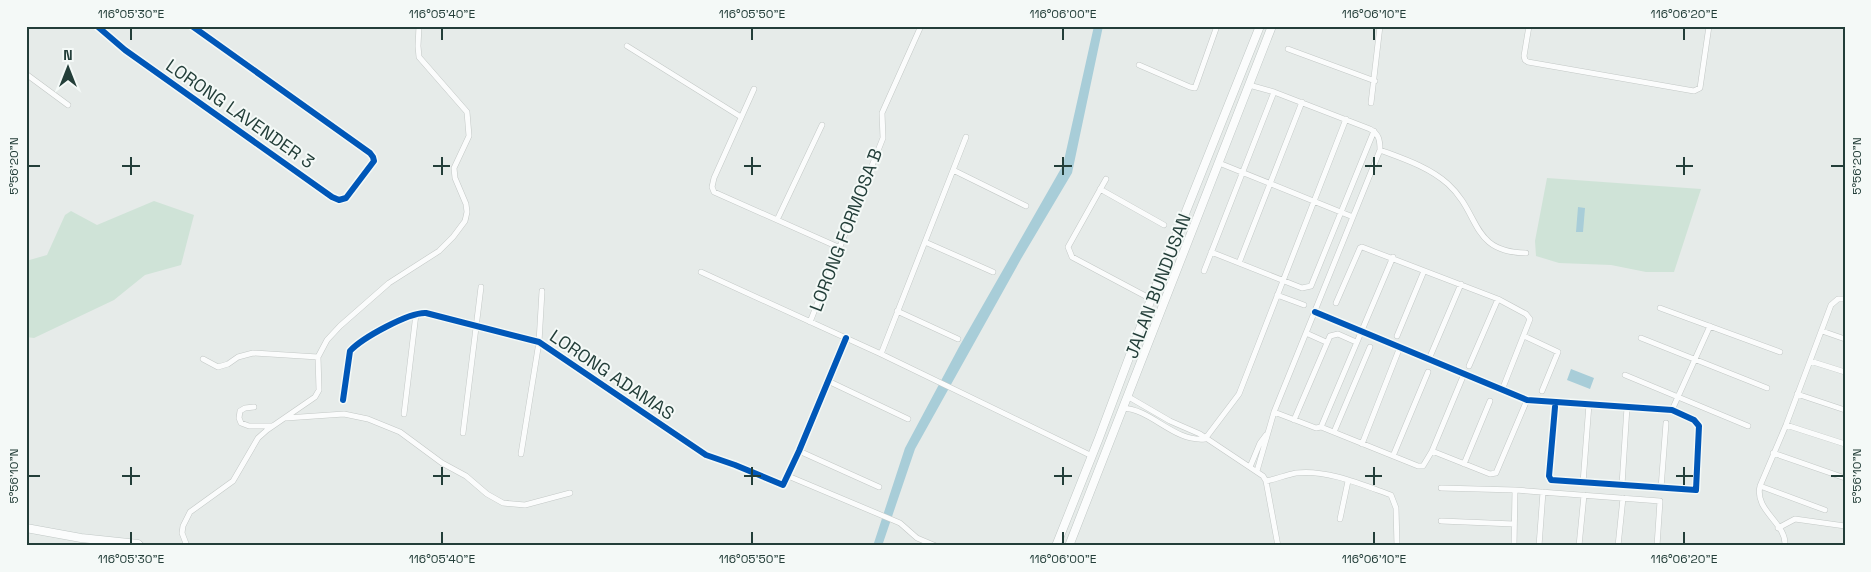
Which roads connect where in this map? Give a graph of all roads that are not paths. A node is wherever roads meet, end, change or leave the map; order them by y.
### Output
1 (97, 26) edge
2 (192, 26) edge
3 (419, 26) edge
4 (921, 26) edge
5 (1216, 26) edge
6 (1260, 26) edge
7 (1272, 26) edge
8 (1380, 26) edge
9 (1529, 26) edge
10 (1708, 26) edge
11 (627, 46) dead end
12 (1288, 49) dead end
13 (1139, 65) dead end
14 (26, 74) edge
15 (1375, 82) junction
16 (1249, 85) junction
17 (754, 89) dead end
18 (1274, 92) junction
19 (1302, 102) junction
20 (1371, 104) dead end
21 (68, 106) dead end
22 (741, 117) junction
23 (1346, 120) junction
24 (822, 125) dead end
25 (1374, 131) junction
26 (966, 137) dead end
27 (1380, 150) junction
28 (1219, 163) junction
29 (953, 170) junction
30 (1242, 173) junction
31 (1106, 179) dead end
32 (1270, 184) junction
33 (1100, 189) junction
34 (1314, 202) junction
35 (1026, 206) dead end
36 (1341, 212) junction
37 (1353, 217) junction
38 (777, 220) junction
39 (1164, 225) dead end
40 (925, 242) junction
41 (838, 248) junction
42 (1212, 252) junction
43 (1526, 253) dead end
44 (1392, 257) junction
45 (1239, 263) junction
46 (1204, 271) dead end
47 (1424, 271) junction
48 (701, 272) dead end
49 (993, 272) dead end
50 (1283, 280) junction
51 (1461, 284) junction
52 (481, 287) dead end
53 (542, 292) dead end
54 (1277, 295) junction
55 (1151, 299) junction
56 (1498, 299) junction
57 (1845, 299) edge
58 (1336, 303) dead end
59 (1304, 305) dead end
60 (1660, 308) dead end
61 (897, 311) junction
62 (1315, 312) junction
63 (416, 314) junction
64 (810, 322) junction
65 (1710, 326) junction
66 (477, 327) junction
67 (1361, 332) junction
68 (1822, 332) junction
69 (1306, 333) junction
70 (1397, 336) dead end
71 (1524, 336) junction
72 (846, 338) junction
73 (1642, 338) dead end
74 (1845, 339) edge
75 (958, 340) dead end
76 (539, 342) junction
77 (1326, 342) junction
78 (1356, 342) junction
79 (1370, 347) dead end
80 (1400, 347) junction
81 (1780, 352) dead end
82 (881, 354) junction
83 (318, 357) junction
84 (1429, 359) junction
85 (203, 360) dead end
86 (1695, 360) junction
87 (1810, 362) junction
88 (1469, 366) dead end
89 (1428, 372) dead end
90 (1845, 372) edge
91 (1464, 374) junction
92 (1625, 375) dead end
93 (828, 381) junction
94 (1767, 388) dead end
95 (1502, 390) junction
96 (1542, 391) dead end
97 (1797, 394) junction
98 (1127, 396) junction
99 (1678, 396) junction
100 (343, 400) dead end
101 (1527, 400) junction
102 (1490, 401) dead end
103 (1589, 404) junction
104 (1628, 406) junction
105 (254, 407) dead end
106 (1555, 407) dead end
107 (1122, 408) junction
108 (1672, 410) junction
109 (1845, 410) edge
110 (1274, 412) junction
111 (404, 414) dead end
112 (284, 418) junction
113 (908, 419) dead end
114 (1294, 420) junction
115 (1666, 423) dead end
116 (1786, 425) junction
117 (272, 426) junction
118 (1748, 426) dead end
119 (1321, 427) junction
120 (1334, 432) junction
121 (463, 433) dead end
122 (1266, 435) junction
123 (1099, 438) junction
124 (1205, 439) junction
125 (1362, 444) junction
126 (1845, 444) edge
127 (799, 451) junction
128 (1432, 451) junction
129 (1773, 453) junction
130 (522, 454) dead end
131 (1092, 456) junction
132 (1393, 456) junction
133 (1464, 464) junction
134 (1250, 467) junction
135 (1257, 471) junction
136 (788, 476) junction
137 (1845, 478) edge
138 (1348, 481) junction
139 (1266, 482) junction
140 (1582, 483) junction
141 (1622, 486) junction
142 (1760, 486) junction
143 (879, 487) dead end
144 (1441, 488) dead end
145 (1661, 488) junction
146 (1515, 490) junction
147 (1543, 492) junction
148 (570, 493) dead end
149 (1584, 495) junction
150 (1623, 498) junction
151 (1825, 510) dead end
152 (1340, 519) dead end
153 (1440, 521) dead end
154 (1514, 524) junction
155 (1845, 526) edge
156 (26, 528) edge
157 (1778, 528) junction
158 (140, 546) edge
159 (187, 546) edge
160 (936, 546) edge
161 (1056, 546) edge
162 (1069, 546) edge
163 (1278, 546) edge
164 (1397, 546) edge
165 (1514, 546) edge
166 (1539, 546) edge
167 (1579, 546) edge
168 (1618, 546) edge
169 (1657, 546) edge
170 (1707, 546) edge
171 (1710, 546) edge
172 (1785, 546) edge

1 - 2 street, LORONG LAVENDER 3
3 - 83 street
4 - 41 street, LORONG FORMOSA B
5 - 13 street
6 - 55 main road, JALAN BUNDUSAN
7 - 16 main road, JALAN BUNDUSAN
8 - 15 street
9 - 10 street
11 - 22 street
12 - 15 street
14 - 21 street
15 - 20 street
16 - 18 street
16 - 28 main road, JALAN BUNDUSAN
17 - 22 street
18 - 19 street
18 - 30 street
19 - 23 street
19 - 32 street
22 - 38 street
23 - 25 street
23 - 34 street
24 - 38 street
25 - 27 street
25 - 36 street
26 - 29 street
27 - 37 street
27 - 43 street
28 - 30 street
28 - 98 main road, JALAN BUNDUSAN
29 - 35 street
29 - 40 street
30 - 32 street
30 - 42 street
31 - 33 street
32 - 34 street
32 - 45 street
33 - 39 street
33 - 55 street
34 - 36 street
34 - 50 street
36 - 37 street
36 - 50 street
37 - 62 street
38 - 41 street
40 - 49 street
40 - 61 street
41 - 64 street, LORONG FORMOSA B
42 - 45 street
42 - 46 street
44 - 47 street
44 - 58 street
44 - 67 street
45 - 50 street
47 - 51 street
47 - 70 street
48 - 64 street
50 - 54 street
51 - 56 street
51 - 84 street
52 - 66 street
53 - 76 street
54 - 59 street
54 - 124 street
55 - 123 main road, JALAN BUNDUSAN
56 - 71 street
56 - 88 street
57 - 68 street
60 - 65 street
61 - 75 street
61 - 82 street
62 - 67 street
62 - 69 street
63 - 66 street, LORONG ADAMAS
63 - 100 street
63 - 111 street
64 - 72 street
65 - 81 street
65 - 86 street
66 - 76 street, LORONG ADAMAS
66 - 121 street
67 - 78 street
67 - 80 street
68 - 74 street
68 - 87 street
69 - 77 street
69 - 110 street
71 - 95 street
71 - 96 street
72 - 82 street
72 - 93 street
73 - 86 street
76 - 130 street
76 - 136 street, LORONG ADAMAS
77 - 78 street
77 - 114 street
78 - 119 street
79 - 120 street
80 - 84 street
80 - 125 street
82 - 131 street
83 - 85 street
83 - 112 street
84 - 91 street
86 - 94 street
86 - 99 street
87 - 90 street
87 - 97 street
89 - 132 street
91 - 95 street
91 - 128 street
92 - 99 street
93 - 113 street
93 - 127 street
95 - 101 street
97 - 109 street
97 - 116 street
98 - 107 main road, JALAN BUNDUSAN
98 - 123 main road
98 - 124 street
99 - 108 street
99 - 118 street
101 - 103 street
101 - 133 street
102 - 133 street
103 - 104 street
103 - 140 street
104 - 108 street
104 - 141 street
105 - 117 street
106 - 140 street
107 - 124 street
107 - 162 main road, JALAN BUNDUSAN
108 - 145 street
110 - 114 street
110 - 122 street
112 - 117 street
112 - 148 street
114 - 119 street
115 - 145 street
116 - 126 street
116 - 129 street
117 - 159 street
119 - 120 street
120 - 125 street
122 - 134 street
122 - 135 street
123 - 131 main road, JALAN BUNDUSAN
124 - 134 street
125 - 132 street
127 - 136 street
127 - 143 street
128 - 132 street
128 - 133 street
129 - 137 street
129 - 142 street
131 - 161 main road, JALAN BUNDUSAN
134 - 135 street
135 - 139 street
136 - 160 street
138 - 139 street
138 - 152 street
138 - 164 street
139 - 163 street
140 - 141 street
141 - 145 street
142 - 151 street
142 - 157 street
144 - 146 street
146 - 147 street
146 - 154 street
147 - 149 street
147 - 166 street
149 - 150 street
149 - 167 street
150 - 168 street
150 - 169 street
153 - 154 street
154 - 165 street
155 - 157 street
156 - 158 main road
157 - 172 street
170 - 171 street

